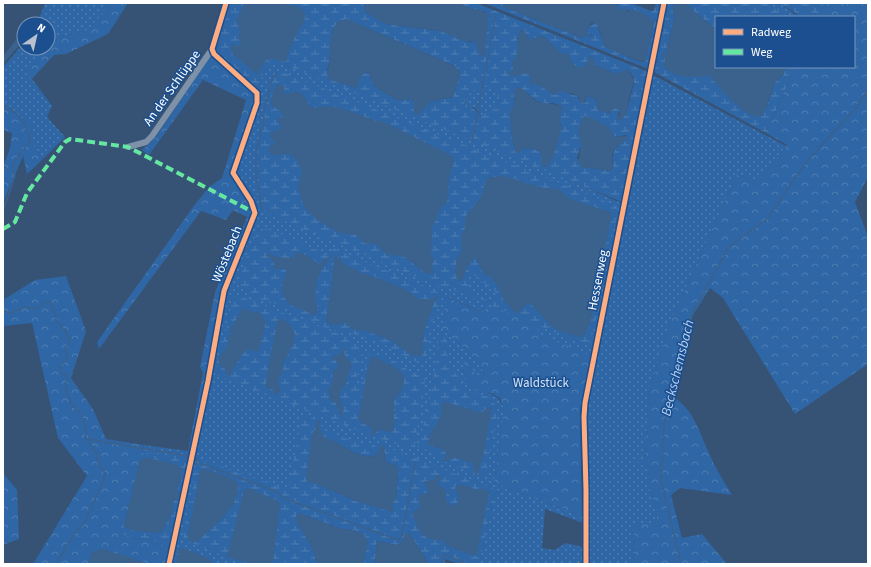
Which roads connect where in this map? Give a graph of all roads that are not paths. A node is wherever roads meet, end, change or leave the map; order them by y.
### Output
1 (226, 3) edge
2 (664, 3) edge
3 (212, 49) junction
4 (128, 147) dead end
5 (169, 564) edge
6 (586, 564) edge

1 - 3 street
2 - 6 street, Hessenweg
3 - 4 street, An der Schlüppe
3 - 5 street, Wöstebach

